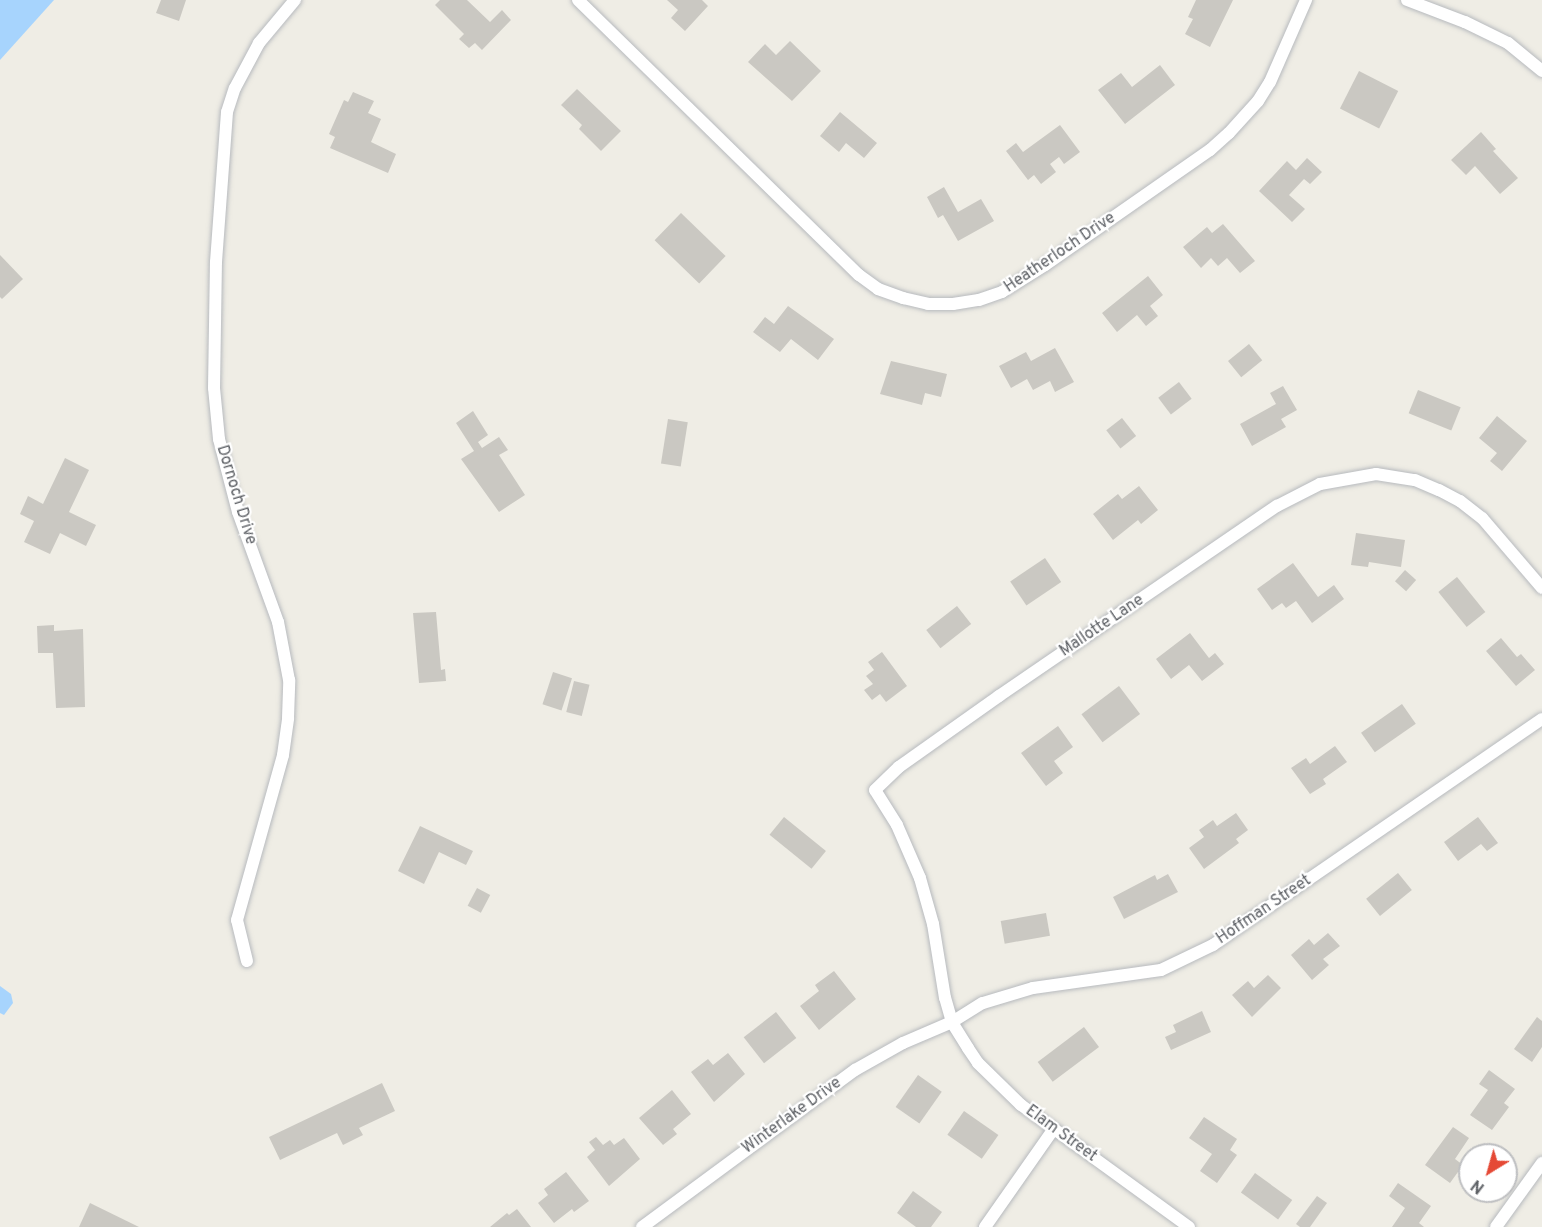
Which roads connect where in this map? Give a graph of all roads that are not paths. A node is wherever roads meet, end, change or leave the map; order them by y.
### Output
1 (295, 0) edge
2 (578, 0) edge
3 (1306, 0) edge
4 (1407, 0) edge
5 (1542, 71) edge
6 (1542, 588) edge
7 (1542, 719) edge
8 (247, 961) dead end
9 (952, 1022) junction
10 (1053, 1130) junction
11 (1542, 1163) edge
12 (642, 1227) edge
13 (985, 1227) edge
14 (1189, 1227) edge
15 (1496, 1227) edge

1 - 8 street, Dornoch Drive
2 - 3 street, Heatherloch Drive
4 - 5 street
6 - 9 street, Mallotte Lane
7 - 9 street, Hoffman Street
9 - 10 street, Elam Street
9 - 12 street, Winterlake Drive
10 - 13 street
10 - 14 street, Elam Street
11 - 15 street

